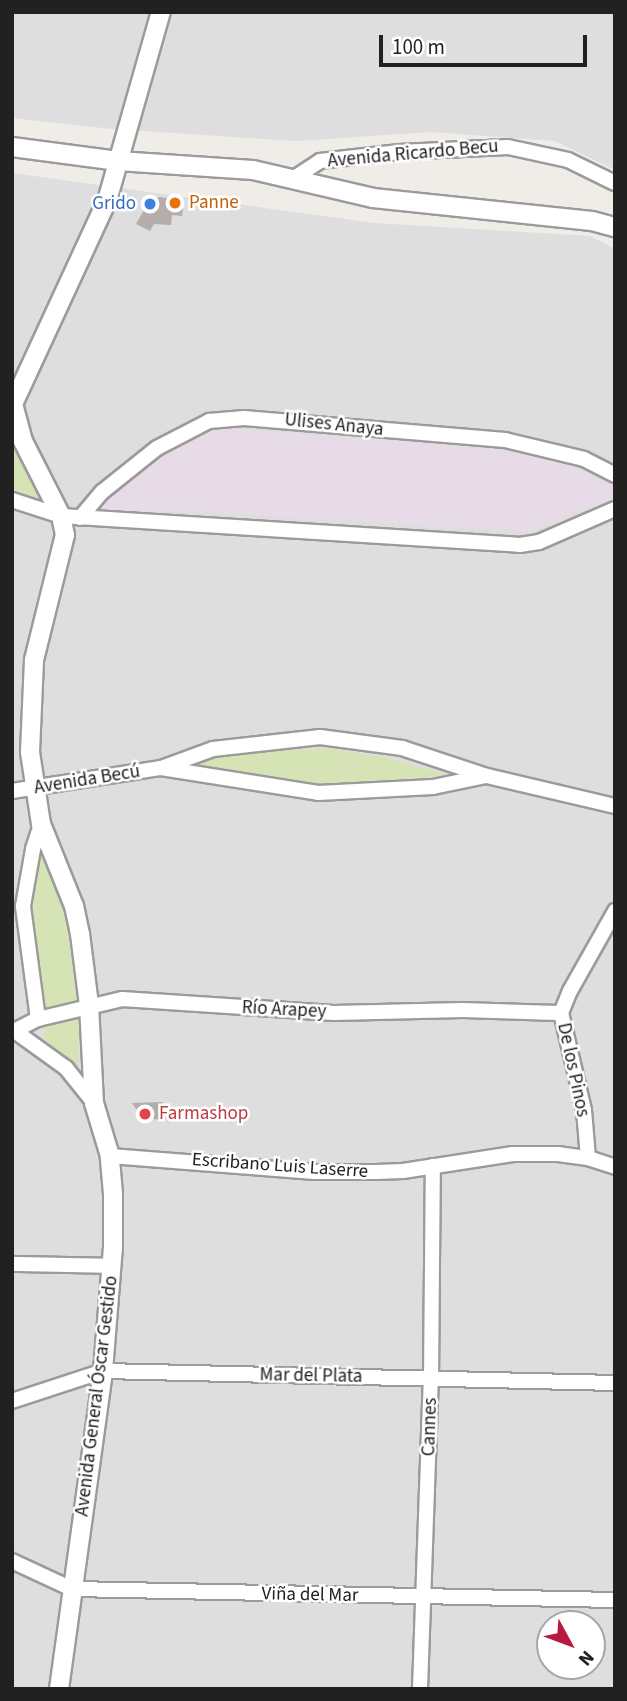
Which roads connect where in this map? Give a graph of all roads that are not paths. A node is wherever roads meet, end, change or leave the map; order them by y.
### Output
1 (161, 12) edge
2 (12, 147) edge
3 (118, 161) junction
4 (293, 178) junction
5 (615, 183) edge
6 (615, 227) edge
7 (13, 405) edge
8 (615, 475) edge
9 (12, 500) edge
10 (615, 509) edge
11 (61, 516) junction
12 (80, 517) junction
13 (161, 768) junction
14 (487, 776) junction
15 (36, 788) junction
16 (12, 791) edge
17 (615, 806) edge
18 (41, 824) junction
19 (615, 911) edge
20 (89, 1005) junction
21 (561, 1013) junction
22 (38, 1019) junction
23 (14, 1032) edge
24 (94, 1103) junction
25 (110, 1156) junction
26 (588, 1158) junction
27 (433, 1166) junction
28 (615, 1167) edge
29 (12, 1264) edge
30 (112, 1266) junction
31 (103, 1371) junction
32 (431, 1378) junction
33 (615, 1383) edge
34 (12, 1401) edge
35 (12, 1561) edge
36 (72, 1589) junction
37 (425, 1598) junction
38 (615, 1600) edge
39 (59, 1689) edge
40 (421, 1689) edge

1 - 3 street, Avenida General Óscar Gestido
2 - 3 street, Avenida Ricardo Becu
3 - 4 street, Avenida Ricardo Becu
3 - 7 street, Avenida General Óscar Gestido
4 - 5 street, Avenida Ricardo Becu
4 - 6 street, Avenida Ricardo Becu
7 - 11 street, Avenida General Óscar Gestido
8 - 12 street, Ulises Anaya
9 - 11 street
10 - 12 street
11 - 12 street
11 - 15 street, Avenida General Óscar Gestido
13 - 14 street
13 - 14 street
13 - 15 street, Avenida Becú
14 - 17 street
15 - 16 street, Avenida Becú
15 - 18 street, Avenida General Óscar Gestido
18 - 20 street, Avenida General Óscar Gestido
18 - 22 street, Avenida General Óscar Gestido
19 - 21 street, De los Pinos
20 - 21 street, Río Arapey
20 - 22 street, Río Arapey
20 - 24 street, Avenida General Óscar Gestido
21 - 26 street, De los Pinos
22 - 23 street, Río Arapey
23 - 24 street, Avenida General Óscar Gestido
24 - 25 street, Avenida General Óscar Gestido
25 - 27 street, Escribano Luis Laserre
25 - 30 street, Avenida General Óscar Gestido
26 - 27 street, Escribano Luis Laserre
26 - 28 street, Escribano Luis Laserre
27 - 32 street, Cannes
29 - 30 street
30 - 31 street, Avenida General Óscar Gestido
31 - 32 street, Mar del Plata
31 - 34 street, Mar del Plata
31 - 36 street, Avenida General Óscar Gestido
32 - 33 street, Mar del Plata
32 - 37 street, Cannes
35 - 36 street, Viña del Mar
36 - 37 street, Viña del Mar
36 - 39 street, Avenida General Óscar Gestido
37 - 38 street, Viña del Mar
37 - 40 street, Cannes

